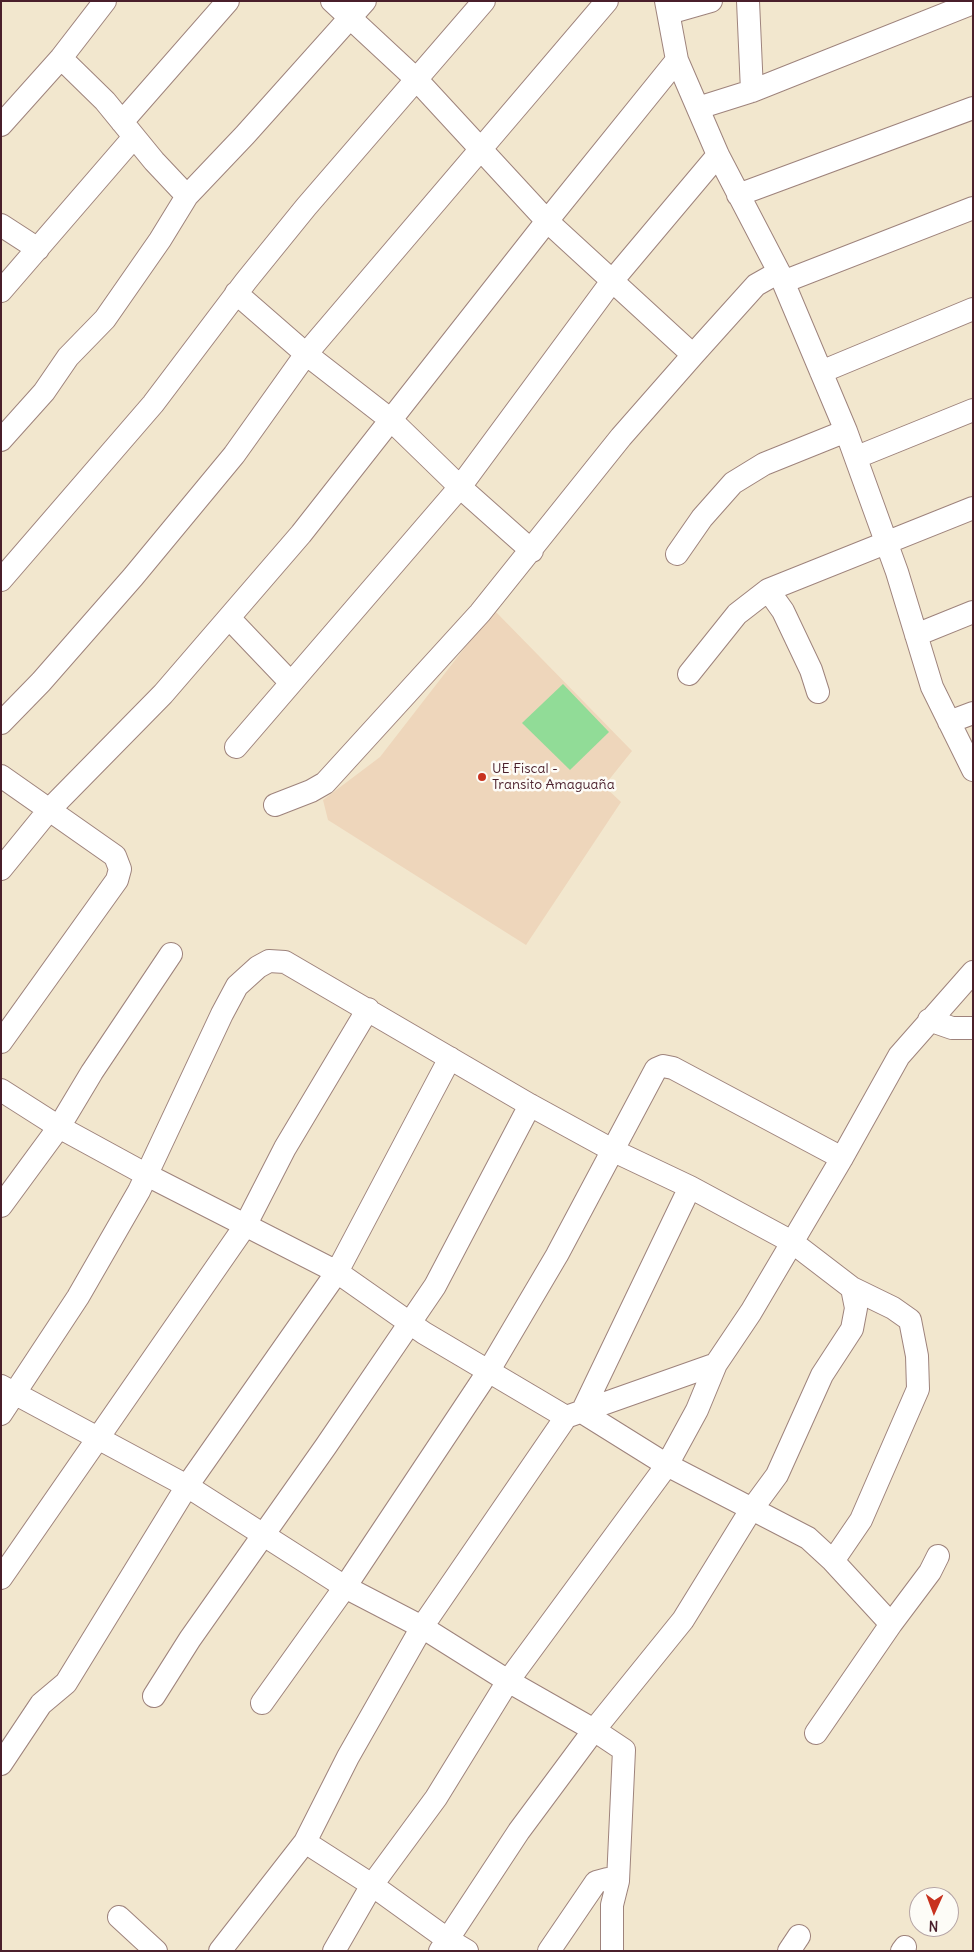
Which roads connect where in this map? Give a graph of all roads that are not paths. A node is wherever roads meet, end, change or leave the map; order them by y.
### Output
1 (104, 1) edge
2 (228, 1) edge
3 (332, 1) edge
4 (365, 1) edge
5 (484, 1) edge
6 (606, 1) edge
7 (711, 1) edge
8 (748, 1) edge
9 (973, 3) edge
10 (667, 7) edge
11 (351, 19) junction
12 (61, 58) junction
13 (678, 60) junction
14 (416, 79) junction
15 (752, 91) junction
16 (698, 108) junction
17 (973, 108) edge
18 (1, 125) edge
19 (128, 129) junction
20 (480, 150) junction
21 (718, 155) junction
22 (738, 195) junction
23 (187, 196) junction
24 (973, 208) edge
25 (547, 221) junction
26 (1, 225) edge
27 (38, 249) junction
28 (781, 277) junction
29 (612, 281) junction
30 (1, 292) edge
31 (236, 293) junction
32 (973, 309) edge
33 (306, 354) junction
34 (693, 355) junction
35 (821, 372) junction
36 (973, 410) edge
37 (391, 420) junction
38 (846, 430) junction
39 (1, 440) edge
40 (857, 457) junction
41 (460, 487) junction
42 (973, 508) edge
43 (886, 542) junction
44 (532, 551) junction
45 (677, 554) dead end
46 (1, 580) edge
47 (768, 590) junction
48 (973, 612) edge
49 (230, 619) junction
50 (916, 635) junction
51 (689, 674) dead end
52 (291, 683) junction
53 (818, 692) dead end
54 (973, 713) edge
55 (949, 722) junction
56 (1, 723) edge
57 (236, 747) dead end
58 (973, 770) edge
59 (1, 776) edge
60 (275, 805) dead end
61 (49, 810) junction
62 (1, 869) edge
63 (171, 954) dead end
64 (973, 972) edge
65 (368, 1009) junction
66 (929, 1020) junction
67 (973, 1028) edge
68 (1, 1042) edge
69 (450, 1058) junction
70 (1, 1090) edge
71 (530, 1105) junction
72 (58, 1127) junction
73 (614, 1151) junction
74 (842, 1158) junction
75 (147, 1175) junction
76 (690, 1187) junction
77 (1, 1206) edge
78 (245, 1226) junction
79 (792, 1242) junction
80 (337, 1272) junction
81 (852, 1288) junction
82 (409, 1323) junction
83 (716, 1364) junction
84 (488, 1372) junction
85 (8, 1390) edge
86 (1, 1414) edge
87 (574, 1415) junction
88 (99, 1438) junction
89 (667, 1465) junction
90 (187, 1486) junction
91 (752, 1508) junction
92 (262, 1533) junction
93 (938, 1556) dead end
94 (833, 1561) junction
95 (1, 1578) edge
96 (345, 1587) junction
97 (891, 1624) junction
98 (422, 1627) junction
99 (508, 1681) junction
100 (154, 1696) dead end
101 (262, 1703) dead end
102 (594, 1730) junction
103 (816, 1733) dead end
104 (1, 1764) edge
105 (305, 1842) junction
106 (618, 1881) junction
107 (372, 1885) junction
108 (119, 1917) dead end
109 (443, 1945) edge
110 (156, 1951) edge
111 (220, 1951) edge
112 (334, 1951) edge
113 (467, 1951) edge
114 (549, 1951) edge
115 (612, 1951) edge

1 - 12 street
2 - 19 street
3 - 11 street
4 - 11 street
5 - 14 street
6 - 20 street
7 - 10 street
8 - 15 street
9 - 15 street
10 - 13 street
11 - 14 street
11 - 23 street
12 - 18 street
12 - 19 street
13 - 16 street
13 - 25 street
14 - 20 street
14 - 31 street
15 - 16 street
16 - 21 street
17 - 22 street
19 - 23 street
19 - 27 street
20 - 25 street
20 - 33 street
21 - 22 street
21 - 29 street
22 - 28 street
23 - 39 street
24 - 28 street
25 - 29 street
25 - 37 street
26 - 27 street
27 - 30 street
28 - 34 street
28 - 35 street
29 - 34 street
29 - 41 street
31 - 33 street
31 - 46 street
32 - 35 street
33 - 37 street
33 - 56 street
34 - 44 street
35 - 38 street
36 - 40 street
37 - 41 street
37 - 49 street
38 - 40 street
38 - 45 street
40 - 43 street
41 - 44 street
41 - 52 street
42 - 43 street
43 - 47 street
43 - 50 street
44 - 60 street
47 - 51 street
47 - 53 street
48 - 50 street
49 - 52 street
49 - 61 street
50 - 55 street
52 - 57 street
54 - 55 street
55 - 58 street
59 - 61 street
61 - 62 street
61 - 68 street
63 - 72 street
64 - 66 street
65 - 69 street
65 - 75 street
65 - 78 street
66 - 67 street
66 - 74 street
69 - 71 street
69 - 80 street
70 - 72 street
71 - 73 street
71 - 82 street
72 - 75 street
72 - 77 street
73 - 74 street
73 - 76 street
73 - 84 street
74 - 79 street
75 - 78 street
75 - 85 street
76 - 79 street
76 - 87 street
78 - 80 street
78 - 88 street
79 - 81 street
79 - 83 street
80 - 82 street
80 - 90 street
81 - 91 street
81 - 94 street
82 - 84 street
82 - 92 street
83 - 87 street
83 - 89 street
84 - 87 street
84 - 96 street
85 - 86 street
85 - 88 street
87 - 89 street
87 - 98 street
88 - 90 street
88 - 95 street
89 - 91 street
89 - 99 street
90 - 92 street
90 - 104 street
91 - 94 street
91 - 102 street
92 - 96 street
92 - 100 street
93 - 97 street
94 - 97 street
96 - 98 street
96 - 101 street
97 - 103 street
98 - 99 street
98 - 105 street
99 - 102 street
99 - 107 street
102 - 106 street
102 - 109 street
105 - 107 street
105 - 111 street
106 - 114 street
106 - 115 street
107 - 109 street
107 - 112 street
108 - 110 street
109 - 113 street

